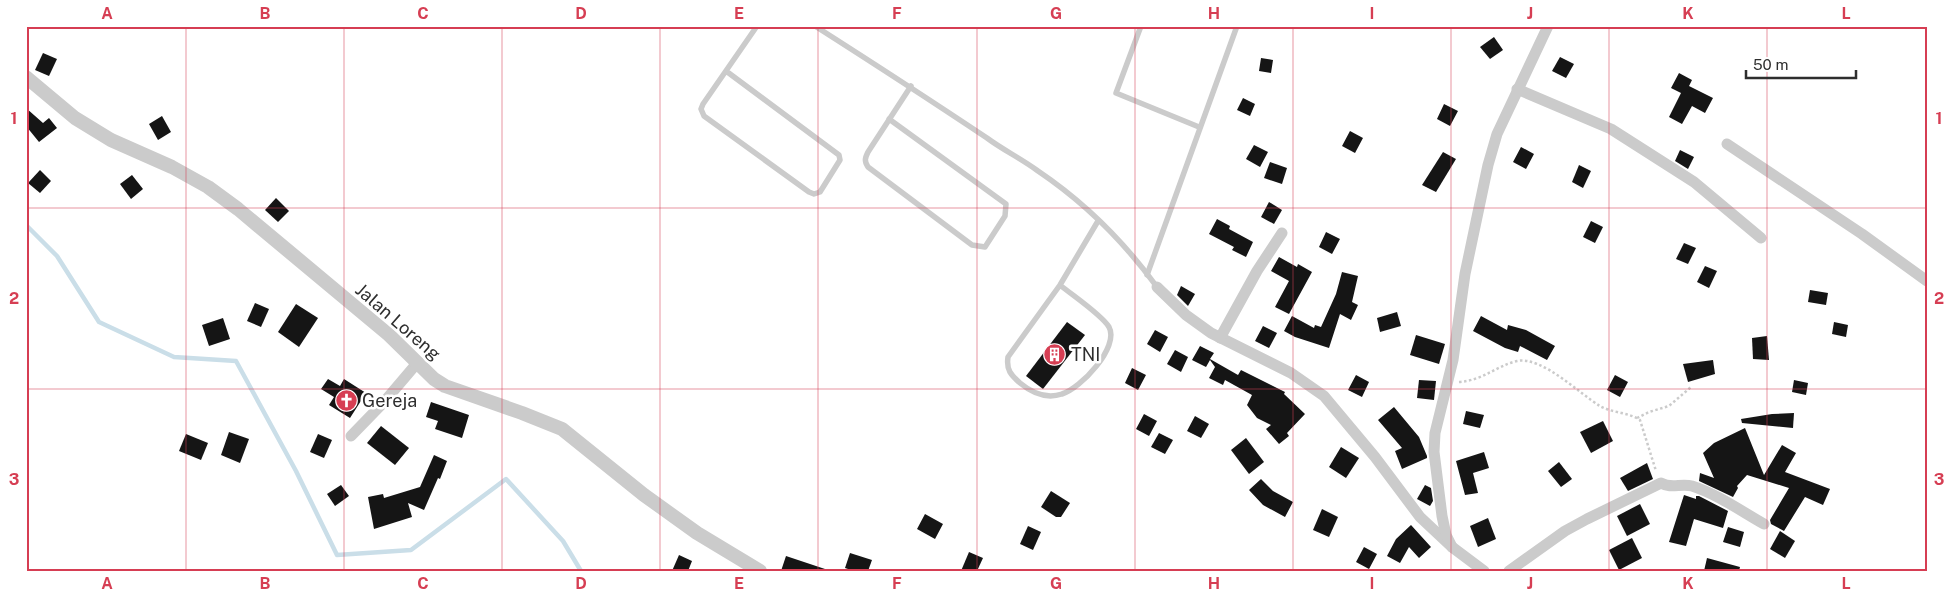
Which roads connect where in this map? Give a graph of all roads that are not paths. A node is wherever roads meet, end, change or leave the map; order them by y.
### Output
1 (757, 26) edge
2 (815, 26) edge
3 (1141, 26) edge
4 (1237, 26) edge
5 (1548, 26) edge
6 (726, 71) junction
7 (26, 77) edge
8 (911, 86) junction
9 (1517, 89) junction
10 (890, 120) junction
11 (1200, 127) junction
12 (1727, 144) dead end
13 (1098, 221) junction
14 (1282, 232) dead end
15 (1761, 238) dead end
16 (1148, 275) junction
17 (1927, 281) edge
18 (1060, 285) junction
19 (1157, 287) joint
20 (1220, 338) junction
21 (418, 362) junction
22 (351, 436) dead end
23 (1764, 524) dead end
24 (1452, 547) junction
25 (760, 571) edge
26 (1484, 571) edge
27 (1509, 571) edge

1 - 6 lane
2 - 8 lane
3 - 11 lane
4 - 11 lane
5 - 9 street
6 - 6 lane
7 - 21 street, Jalan Loreng
8 - 10 lane
8 - 13 lane
9 - 15 street
9 - 24 street
10 - 10 lane
11 - 16 lane
12 - 17 street
13 - 16 lane
13 - 18 lane
14 - 20 street
16 - 19 lane
18 - 18 lane
19 - 20 street
20 - 24 street
21 - 22 street
21 - 25 street, Jalan Loreng
23 - 27 street
24 - 26 street

